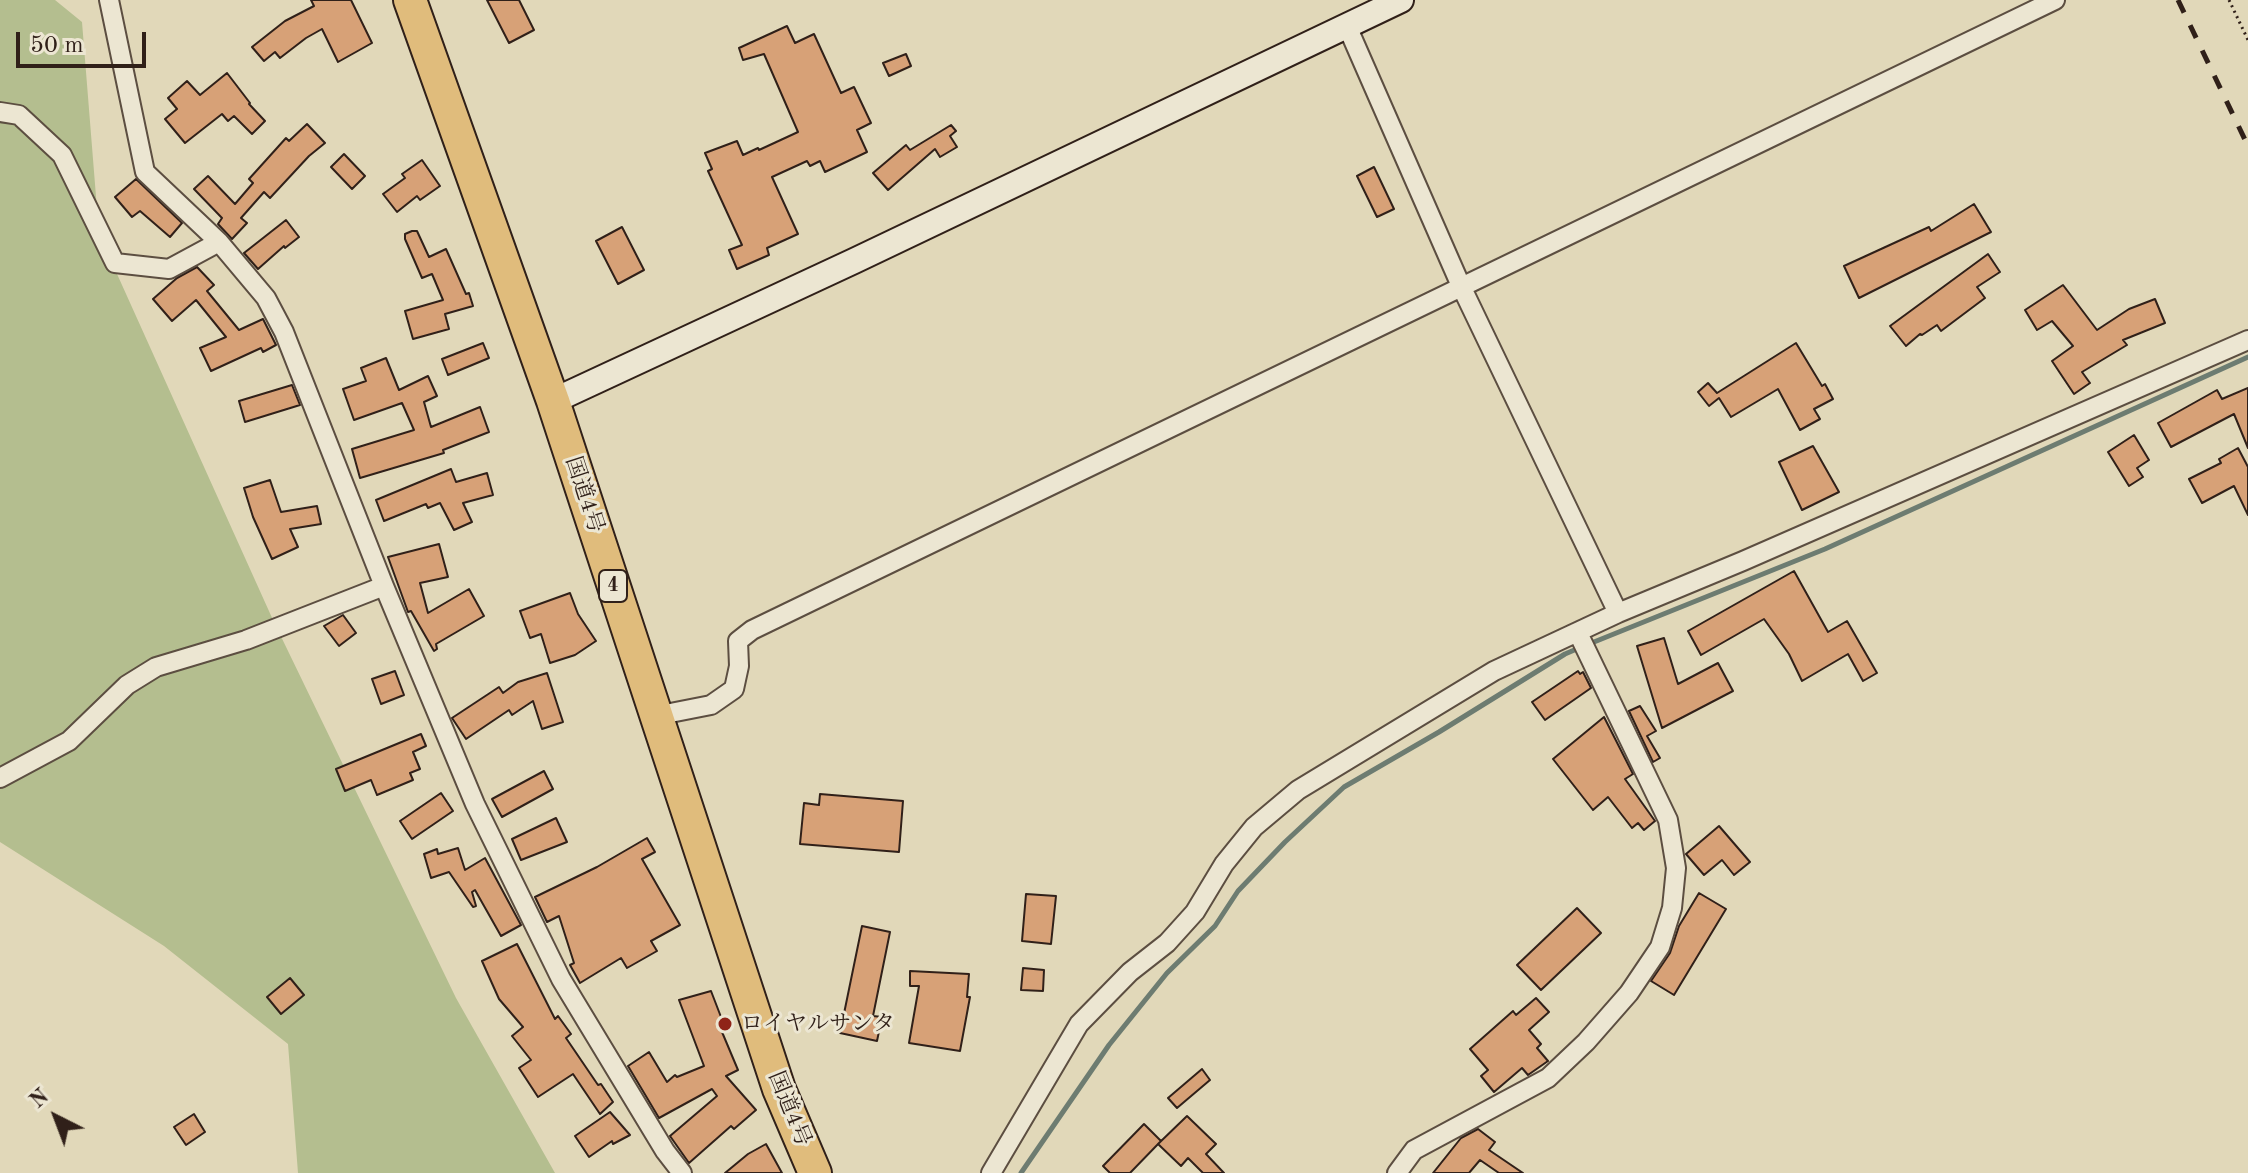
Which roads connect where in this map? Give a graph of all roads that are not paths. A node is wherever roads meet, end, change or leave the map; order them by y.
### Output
1 (109, 0) edge
2 (410, 0) edge
3 (1401, 0) edge
4 (2055, 0) edge
5 (1347, 26) junction
6 (0, 112) edge
7 (219, 242) junction
8 (1461, 286) junction
9 (2246, 346) edge
10 (553, 401) junction
11 (384, 586) junction
12 (1618, 613) junction
13 (1583, 642) junction
14 (655, 716) junction
15 (0, 778) edge
16 (682, 1173) edge
17 (815, 1173) edge
18 (991, 1173) edge
19 (1397, 1173) edge

1 - 7 street
2 - 10 highway, 国道4号 / 4
3 - 5 street
4 - 8 street
5 - 8 street
5 - 10 street
6 - 7 street
7 - 11 street
8 - 12 street
8 - 14 street
9 - 12 street
10 - 14 highway, 国道4号 / 4
11 - 15 street
11 - 16 street
12 - 13 street
13 - 18 street
13 - 19 street
14 - 17 highway, 国道4号 / 4

